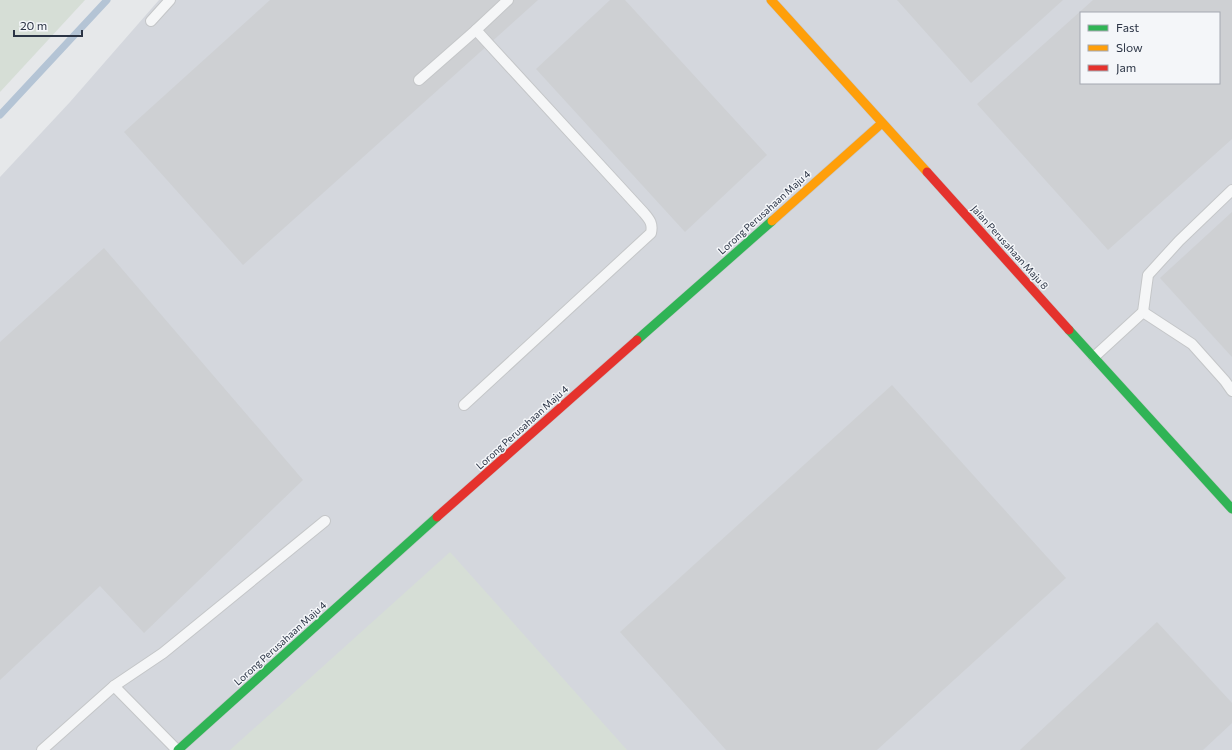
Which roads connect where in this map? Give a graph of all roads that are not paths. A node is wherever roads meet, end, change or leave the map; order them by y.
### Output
1 (170, 0) edge
2 (508, 0) edge
3 (771, 0) edge
4 (151, 21) dead end
5 (476, 30) junction
6 (419, 80) dead end
7 (882, 123) junction
8 (1232, 190) edge
9 (1143, 312) junction
10 (1094, 357) junction
11 (1232, 391) edge
12 (464, 404) dead end
13 (1232, 509) edge
14 (325, 521) dead end
15 (114, 686) junction
16 (42, 750) edge
17 (177, 750) edge

1 - 4 lane
2 - 5 lane
3 - 7 street, Jalan Perusahaan Maju 8
5 - 6 lane
5 - 12 lane
7 - 10 street, Jalan Perusahaan Maju 8
7 - 17 street, Lorong Perusahaan Maju 4
8 - 9 lane
9 - 10 lane
9 - 11 lane
10 - 13 street, Jalan Perusahaan Maju 8
14 - 15 lane
15 - 16 lane
15 - 17 lane

